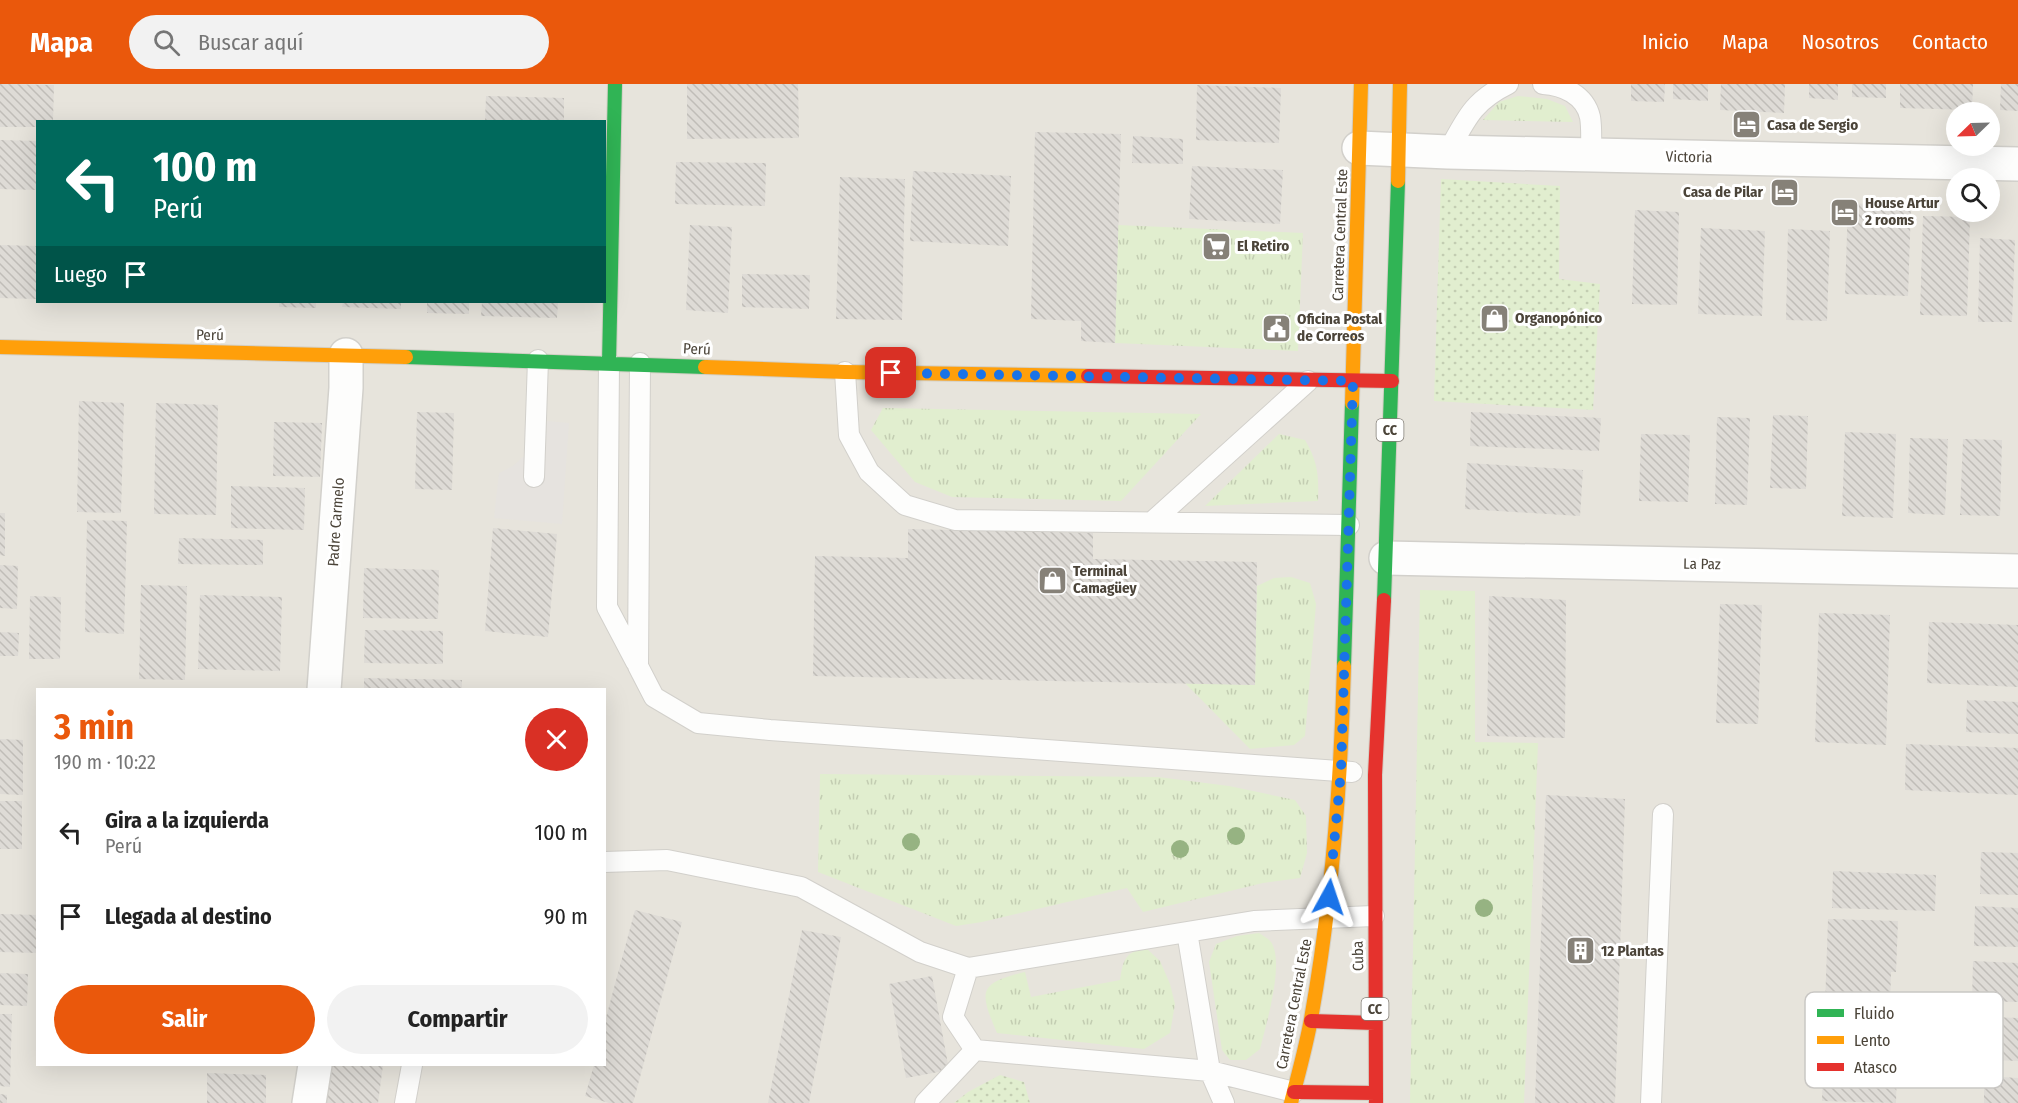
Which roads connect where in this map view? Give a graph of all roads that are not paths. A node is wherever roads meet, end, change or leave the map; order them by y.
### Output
1 (615, 84) edge
2 (1361, 84) edge
3 (1400, 84) edge
4 (1508, 84) edge
5 (1543, 84) edge
6 (1359, 148) junction
7 (1398, 150) junction
8 (1448, 152) junction
9 (1591, 155) junction
10 (2018, 164) edge
11 (0, 347) edge
12 (346, 354) junction
13 (538, 360) junction
14 (609, 363) junction
15 (640, 363) junction
16 (845, 372) junction
17 (1308, 381) junction
18 (1353, 381) junction
19 (1392, 381) junction
20 (534, 477) dead end
21 (1152, 522) junction
22 (1349, 525) junction
23 (1386, 558) junction
24 (2018, 571) edge
25 (638, 666) junction
26 (324, 688) edge
27 (1341, 771) junction
28 (1375, 775) junction
29 (1663, 814) dead end
30 (606, 862) edge
31 (1374, 916) junction
32 (1327, 918) junction
33 (1186, 932) junction
34 (968, 968) junction
35 (1311, 1021) junction
36 (1376, 1023) junction
37 (975, 1050) junction
38 (315, 1066) edge
39 (412, 1066) edge
40 (1210, 1071) junction
41 (1293, 1098) edge
42 (1376, 1098) edge
43 (309, 1103) edge
44 (405, 1103) edge
45 (925, 1103) edge
46 (1224, 1103) edge
47 (1651, 1103) edge

1 - 14 main road
2 - 6 main road, Carretera Central Este
3 - 7 main road, CC
4 - 8 lane
5 - 9 lane
6 - 7 street, Victoria
6 - 18 main road, Carretera Central Este
7 - 8 street, Victoria
7 - 19 main road, CC
8 - 9 street, Victoria
9 - 10 street, Victoria
11 - 12 main road, Perú
12 - 13 main road, Perú
12 - 26 street, Padre Carmelo
13 - 14 main road, Perú
13 - 20 lane
14 - 15 main road, Perú
14 - 25 lane
15 - 16 main road, Perú
15 - 25 lane
16 - 17 main road, Perú
16 - 21 lane
17 - 18 main road, Perú
17 - 21 lane
18 - 19 main road, Perú
18 - 22 main road, Carretera Central Este
19 - 23 main road, CC
21 - 22 lane
22 - 27 main road, Carretera Central Este
23 - 24 street, La Paz
23 - 28 main road, CC
25 - 27 lane
27 - 28 lane
27 - 32 main road, Carretera Central Este
28 - 31 main road, CC
29 - 47 lane
30 - 34 lane
31 - 32 lane
31 - 36 main road, Cuba / CC
32 - 33 lane
32 - 35 main road, Carretera Central Este
33 - 34 lane
33 - 40 lane
34 - 37 lane
35 - 36 main road
35 - 41 main road, Carretera Central Este
36 - 42 main road, Cuba / CC
37 - 40 lane
37 - 45 lane
38 - 43 street
39 - 44 lane
40 - 41 lane
40 - 46 lane
41 - 42 main road

